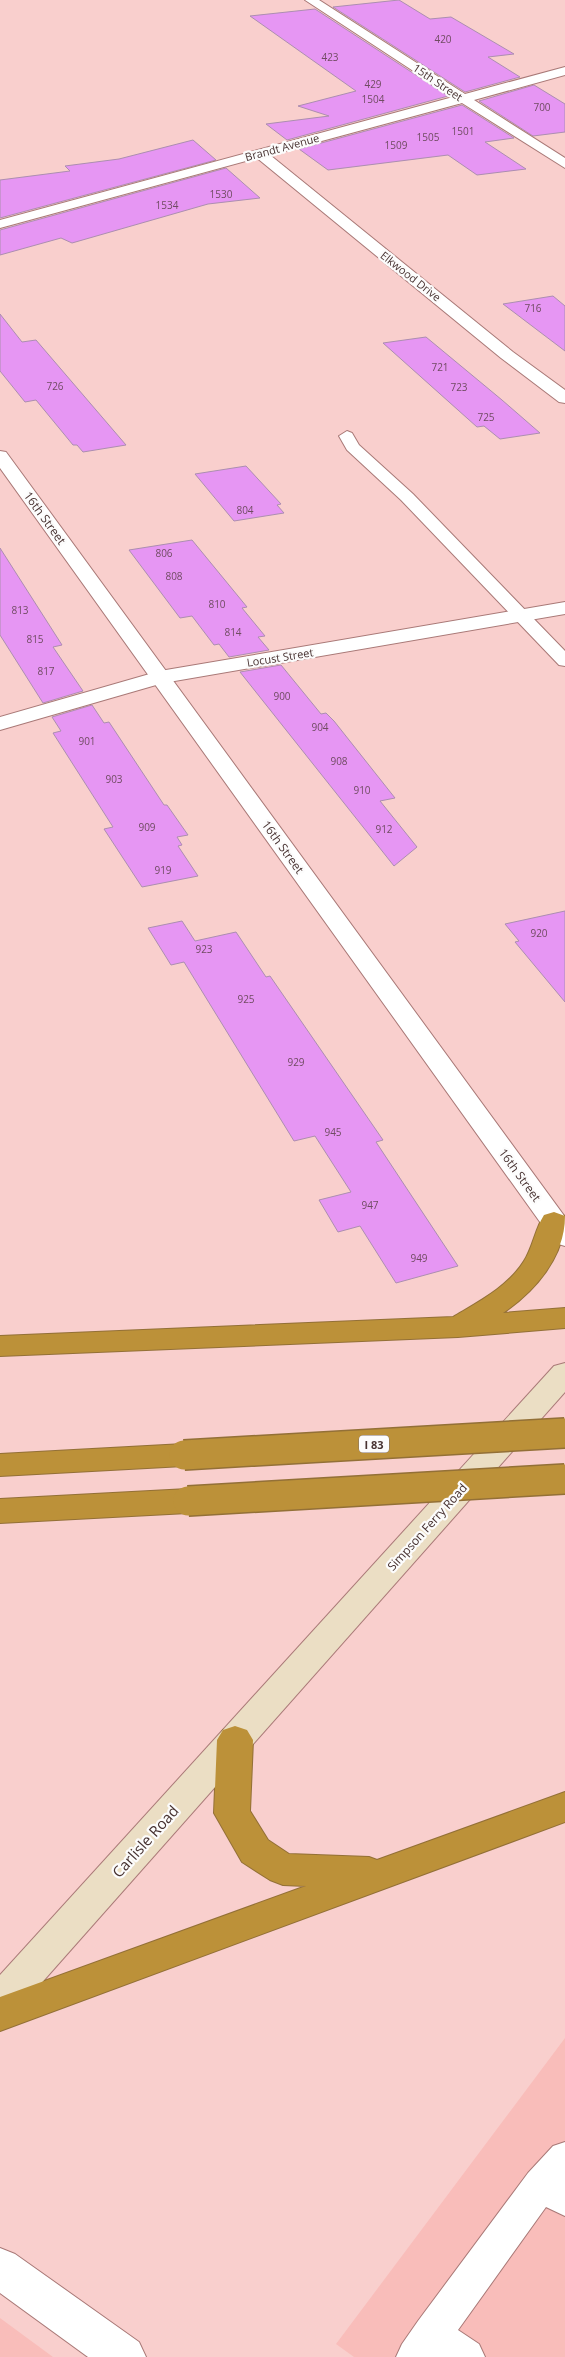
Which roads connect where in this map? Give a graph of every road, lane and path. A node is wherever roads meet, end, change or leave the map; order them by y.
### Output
1 (312, 0) edge
2 (565, 71) edge
3 (463, 98) junction
4 (259, 153) junction
5 (565, 164) edge
6 (0, 224) edge
7 (565, 398) edge
8 (348, 436) dead end
9 (0, 456) edge
10 (565, 608) edge
11 (521, 616) junction
12 (565, 661) edge
13 (160, 677) junction
14 (0, 724) edge
15 (560, 1229) edge
16 (565, 1318) edge
17 (458, 1327) junction
18 (0, 1346) edge
19 (565, 1373) edge
20 (565, 1433) edge
21 (0, 1465) edge
22 (565, 1479) edge
23 (0, 1511) edge
24 (289, 1680) joint
25 (235, 1740) junction
26 (565, 1807) edge
27 (383, 1873) junction
28 (0, 2002) edge
29 (0, 2014) edge
30 (565, 2158) edge
31 (553, 2192) edge
32 (0, 2268) edge
33 (419, 2351) edge
34 (124, 2357) edge
35 (466, 2357) edge

1 - 3 street, 15th Street
2 - 3 street, Brandt Avenue
3 - 4 street, Brandt Avenue
3 - 5 street, 15th Street
4 - 6 street, Brandt Avenue
4 - 7 street, Elkwood Drive
8 - 11 lane
9 - 13 street, 16th Street
10 - 11 street, Locust Street
11 - 12 lane
11 - 13 street, Locust Street
13 - 14 street, Locust Street
13 - 15 street, 16th Street
15 - 17 highway
16 - 17 highway
17 - 18 highway
19 - 24 main road, Simpson Ferry Road
20 - 21 highway, I 83, bridge
22 - 23 highway, bridge
24 - 25 main road, Carlisle Road
25 - 27 highway
25 - 28 main road, Carlisle Road
26 - 27 highway
27 - 29 highway
30 - 31 lane
31 - 33 lane
32 - 34 street
33 - 35 lane

